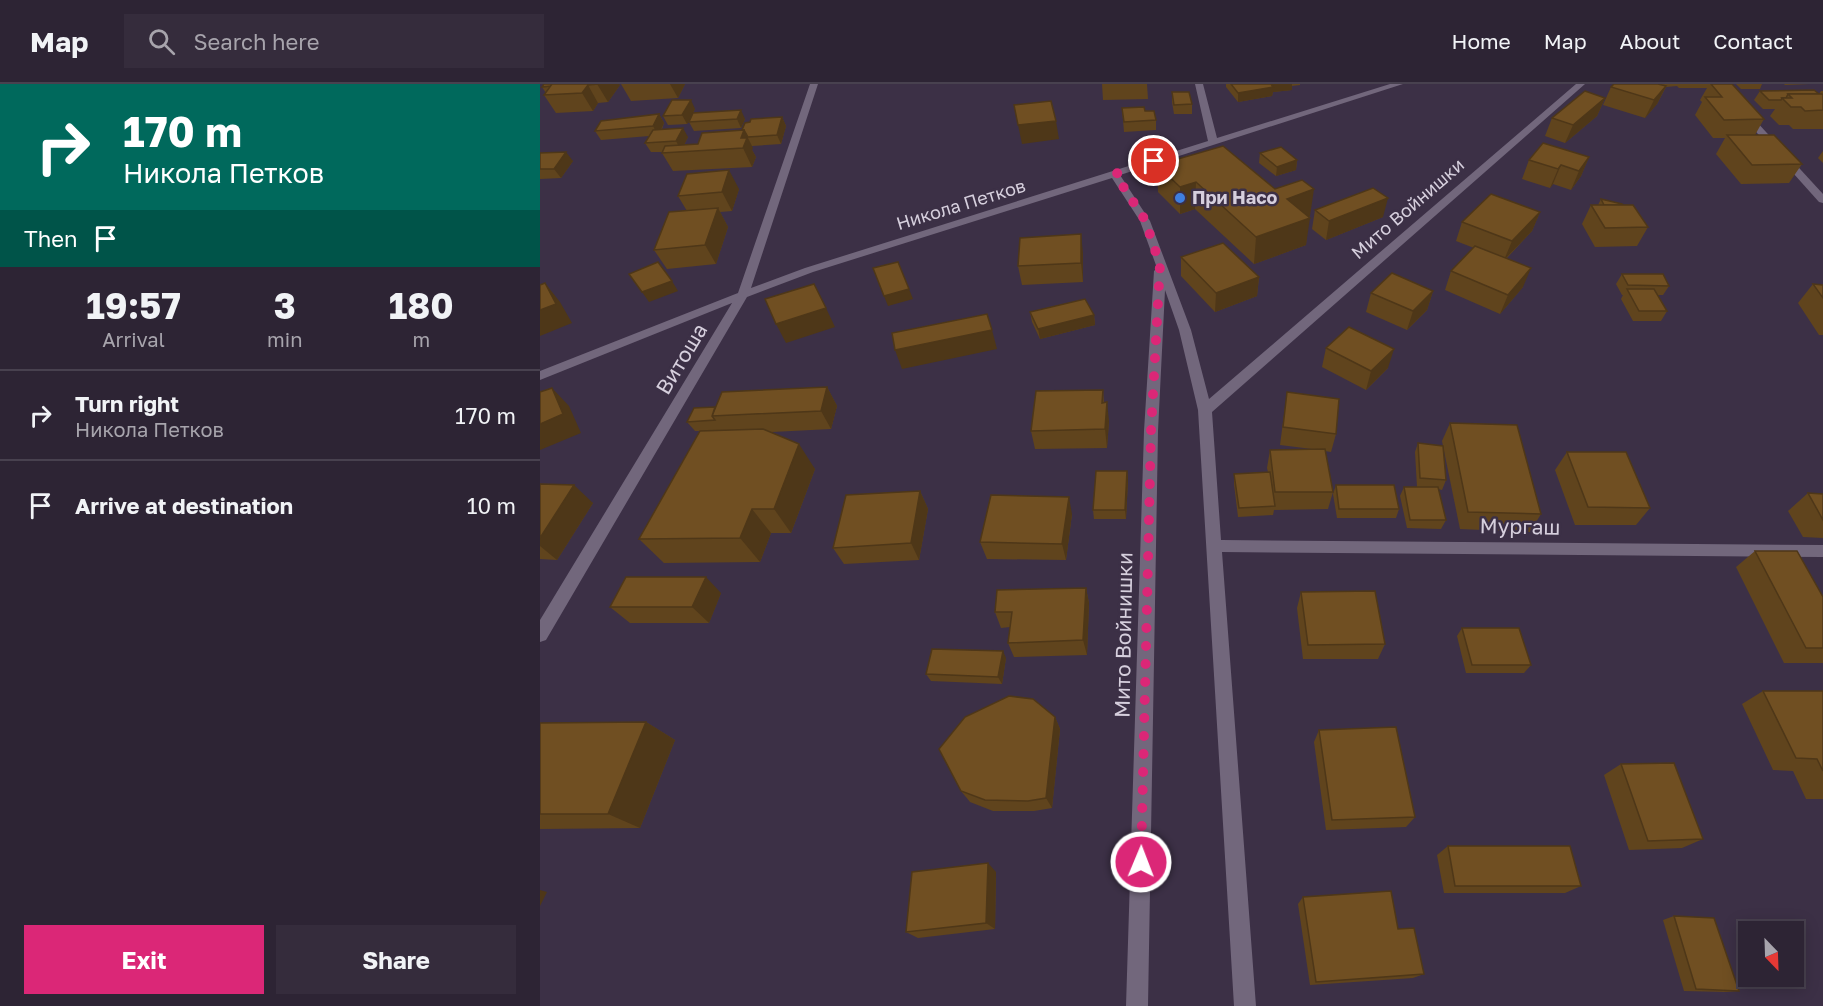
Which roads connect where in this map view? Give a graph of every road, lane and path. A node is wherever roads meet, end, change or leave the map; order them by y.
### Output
1 (814, 84) edge
2 (1199, 84) edge
3 (1399, 84) edge
4 (1581, 84) edge
5 (1717, 84) edge
6 (1213, 142) junction
7 (1115, 174) junction
8 (1823, 200) edge
9 (1160, 265) junction
10 (743, 294) junction
11 (540, 376) edge
12 (1206, 410) junction
13 (1216, 546) junction
14 (1823, 551) edge
15 (540, 635) edge
16 (1137, 1006) edge
17 (1245, 1006) edge

1 - 10 street, Витоша
2 - 6 street
3 - 6 street, Никола Петков
4 - 12 street, Мито Войнишки
5 - 8 street
6 - 7 street, Никола Петков
7 - 9 street, Мито Войнишки
7 - 10 street, Никола Петков
9 - 12 street, Мито Войнишки
9 - 16 street, Мито Войнишки
10 - 11 street, Никола Петков
10 - 15 street, Витоша
12 - 13 street, Мито Войнишки
13 - 14 street, Мургаш
13 - 17 street, Мито Войнишки

